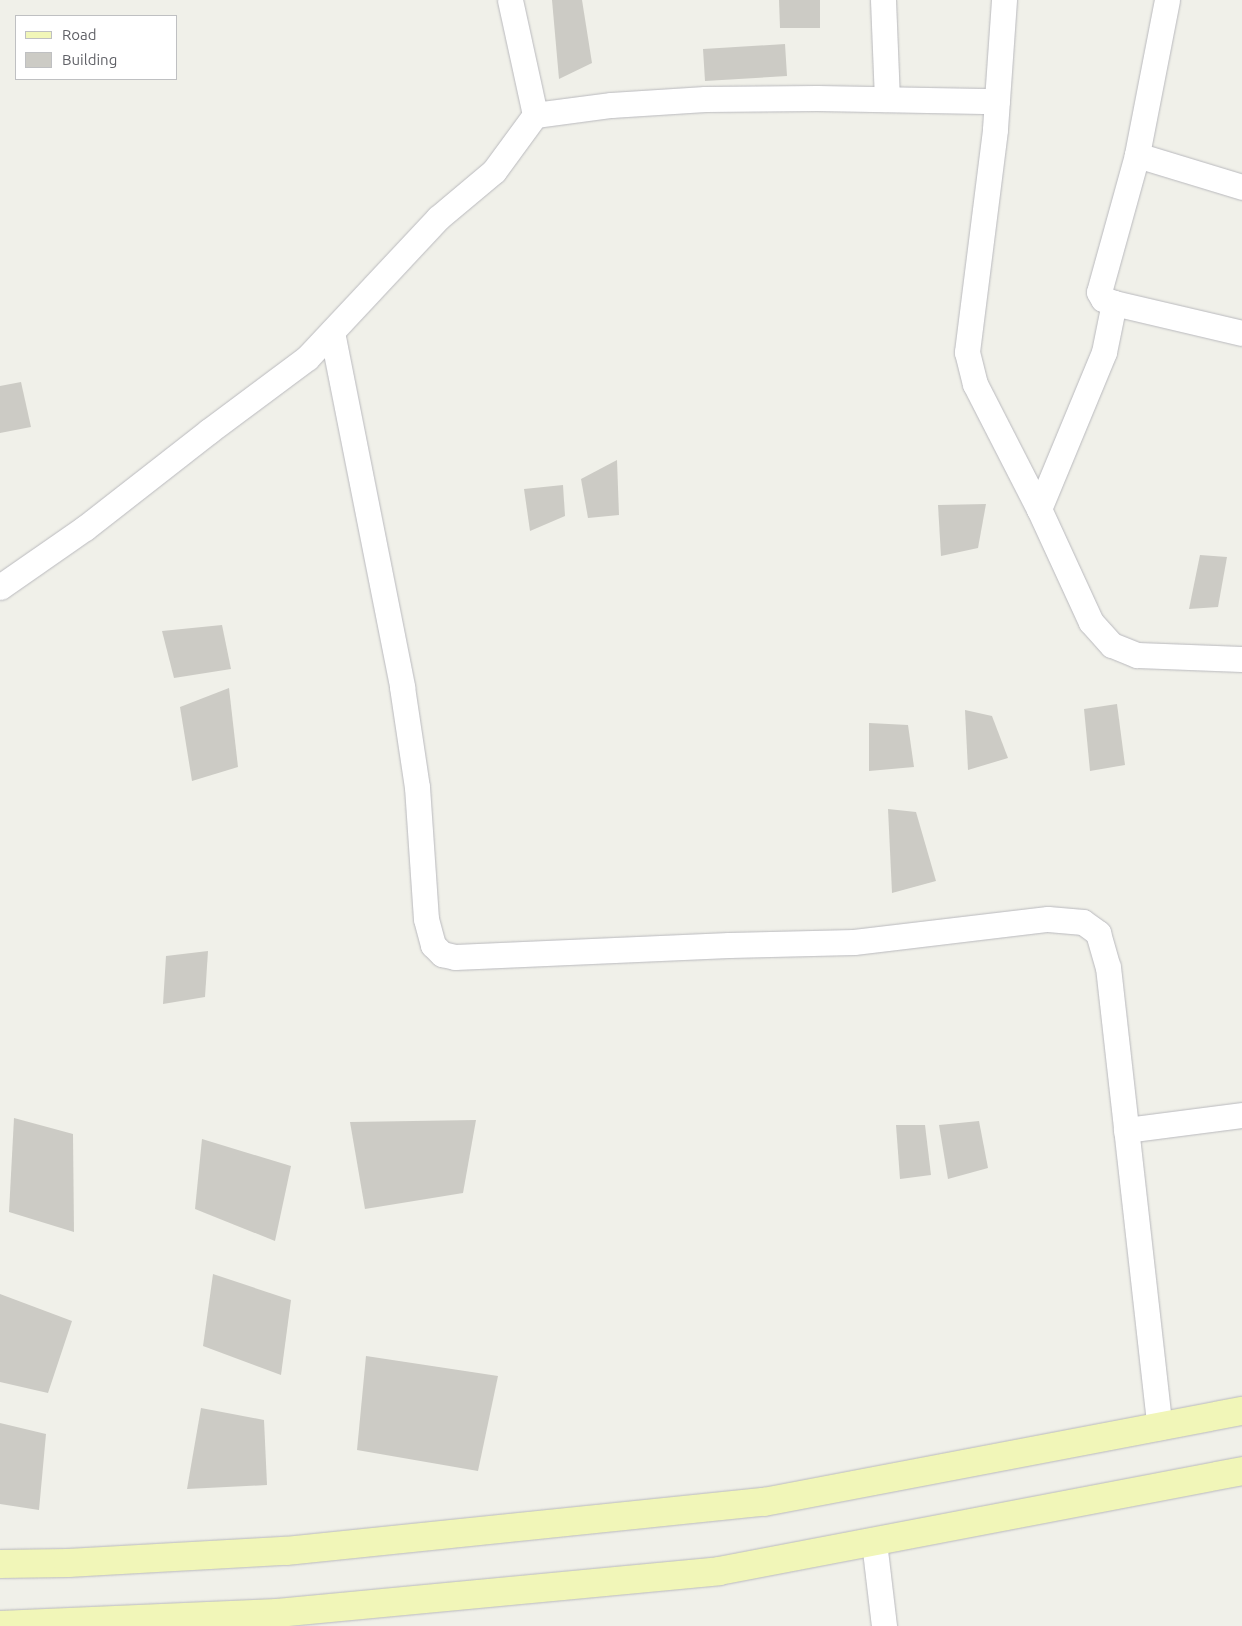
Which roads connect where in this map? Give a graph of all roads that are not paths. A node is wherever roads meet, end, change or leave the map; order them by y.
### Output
1 (510, 0) edge
2 (883, 0) edge
3 (1004, 0) edge
4 (1167, 0) edge
5 (887, 99) junction
6 (997, 101) junction
7 (535, 115) junction
8 (1137, 155) junction
9 (1242, 187) edge
10 (1114, 303) junction
11 (332, 332) junction
12 (1242, 333) edge
13 (1039, 509) junction
14 (0, 587) edge
15 (1242, 659) edge
16 (1242, 1115) edge
17 (1126, 1130) junction
18 (1242, 1411) edge
19 (1160, 1427) junction
20 (1242, 1471) edge
21 (874, 1542) junction
22 (0, 1564) edge
23 (0, 1625) edge
24 (884, 1626) edge

1 - 7 street
2 - 5 street
3 - 6 street
4 - 8 street
5 - 6 street
5 - 7 street
6 - 13 street
7 - 11 street
8 - 9 street
8 - 10 street
10 - 12 street
10 - 13 street
11 - 14 street
11 - 17 street
13 - 15 street
16 - 17 street
17 - 19 street
18 - 19 main road
19 - 22 main road
20 - 21 main road
21 - 23 main road
21 - 24 street

